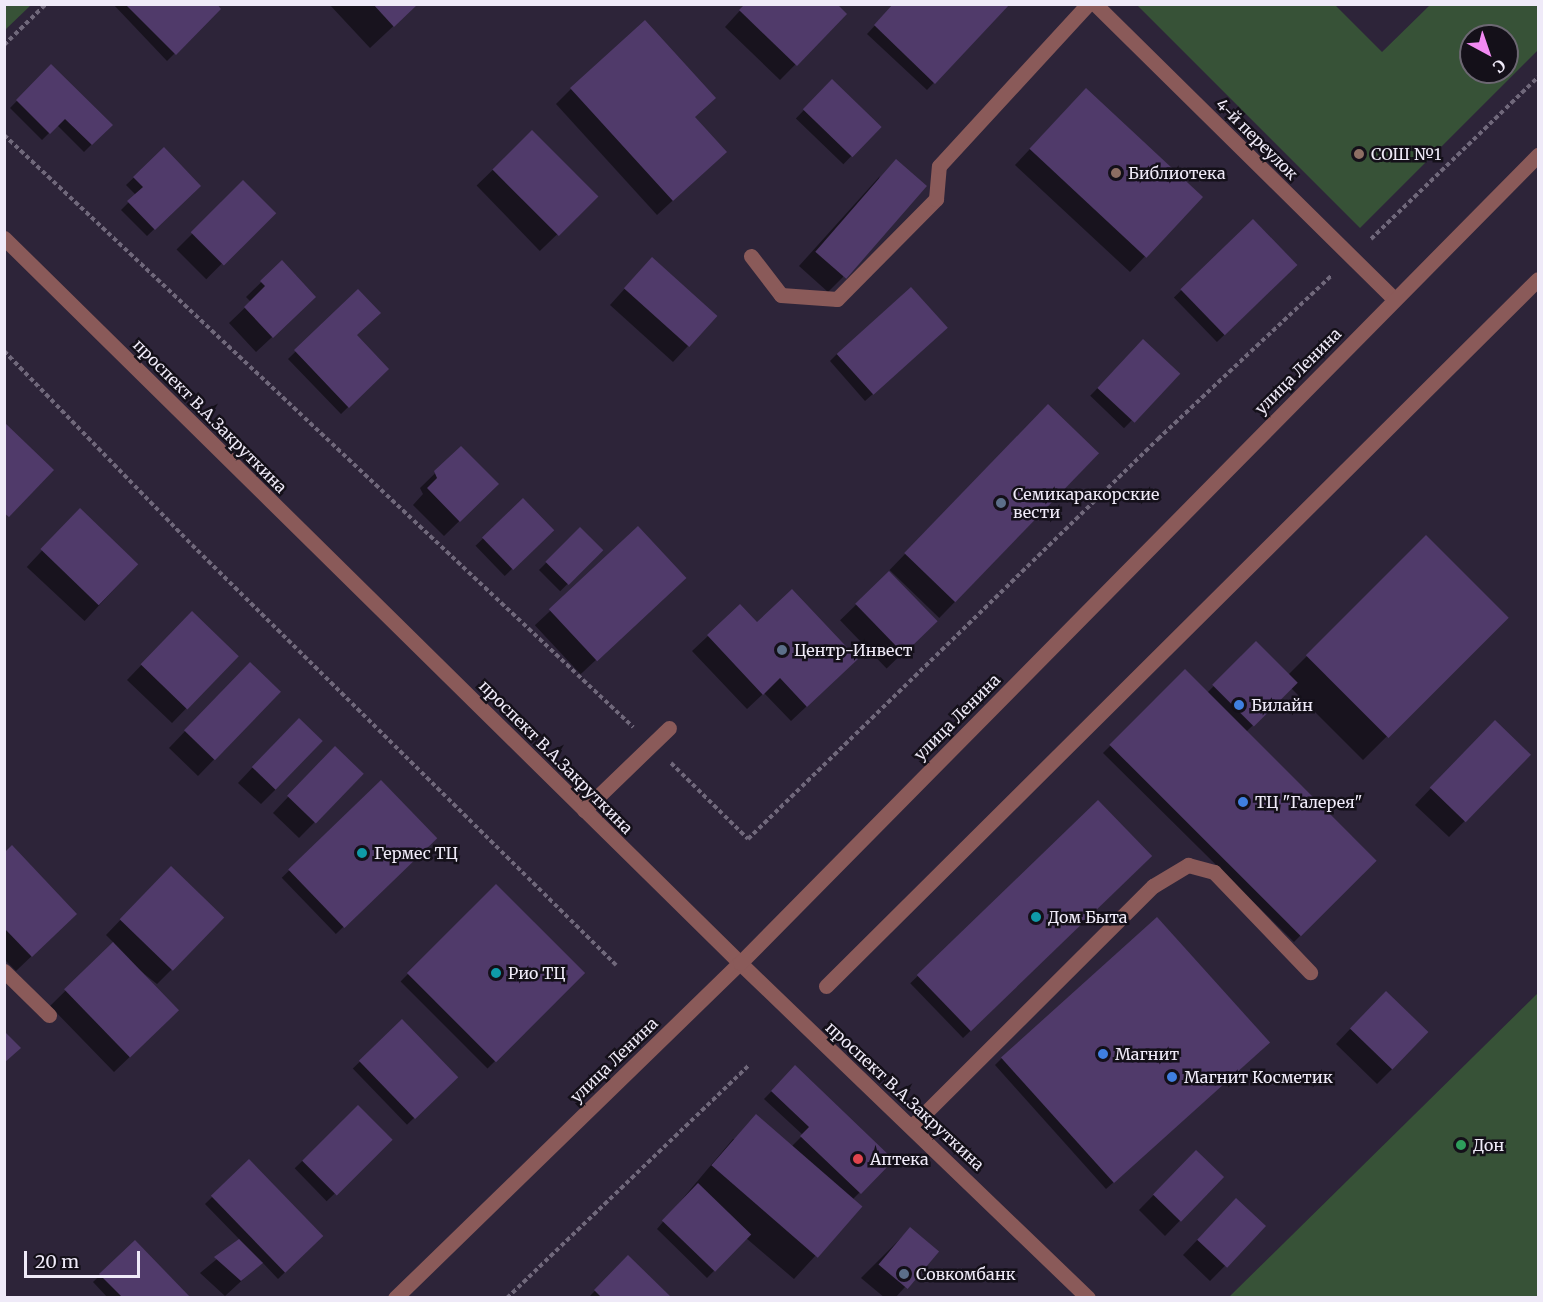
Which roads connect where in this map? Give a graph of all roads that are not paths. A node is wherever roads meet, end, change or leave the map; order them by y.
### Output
1 (1088, 4) edge
2 (1095, 4) edge
3 (1539, 155) edge
4 (4, 238) edge
5 (751, 256) dead end
6 (1539, 279) edge
7 (1394, 299) junction
8 (669, 728) dead end
9 (584, 810) junction
10 (740, 963) junction
11 (4, 971) edge
12 (1310, 972) dead end
13 (826, 986) dead end
14 (49, 1015) dead end
15 (912, 1126) junction
16 (395, 1298) edge
17 (1088, 1298) edge

1 - 5 street
2 - 7 street, 4-й переулок
3 - 7 street, улица Ленина
4 - 9 street, проспект В.А.Закруткина
6 - 13 street
7 - 10 street, улица Ленина
8 - 9 street
9 - 10 street, проспект В.А.Закруткина
10 - 15 street, проспект В.А.Закруткина
10 - 16 street, улица Ленина
11 - 14 street
12 - 15 street
15 - 17 street, проспект В.А.Закруткина

